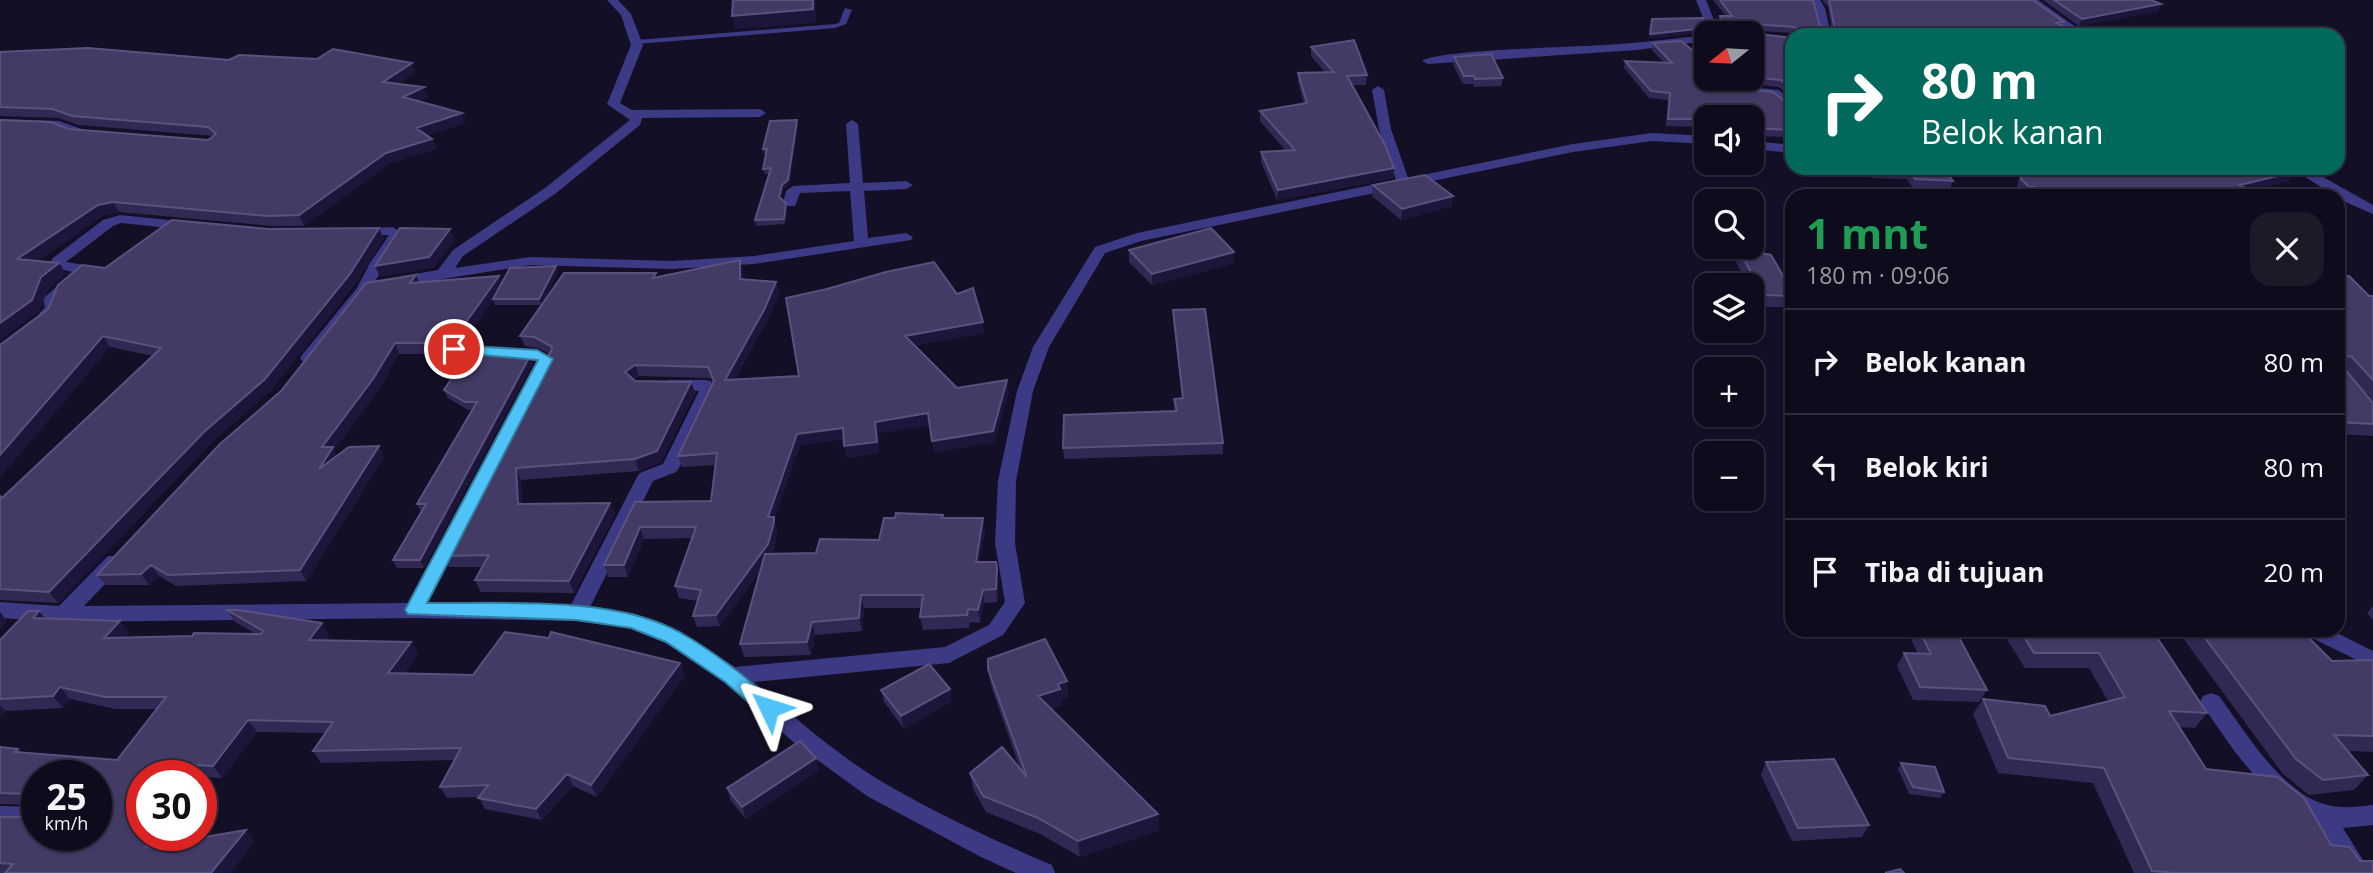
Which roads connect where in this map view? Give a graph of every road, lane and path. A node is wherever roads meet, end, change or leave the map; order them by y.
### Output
1 (612, 0) edge
2 (1701, 0) edge
3 (1815, 0) edge
4 (2031, 0) edge
5 (848, 10) dead end
6 (1709, 21) edge
7 (1824, 28) edge
8 (2071, 28) edge
9 (1694, 40) edge
10 (637, 42) junction
11 (1683, 42) junction
12 (1694, 52) edge
13 (1428, 61) dead end
14 (1378, 90) dead end
15 (1756, 91) edge
16 (1785, 102) edge
17 (760, 113) dead end
18 (628, 114) junction
19 (0, 123) edge
20 (852, 124) dead end
21 (103, 134) edge
22 (1694, 139) edge
23 (1764, 146) edge
24 (1785, 148) edge
25 (2309, 175) edge
26 (1403, 182) junction
27 (906, 184) dead end
28 (856, 188) junction
29 (2332, 189) edge
30 (2345, 197) edge
31 (790, 203) dead end
32 (2373, 210) edge
33 (202, 228) edge
34 (339, 232) edge
35 (906, 237) dead end
36 (862, 244) junction
37 (443, 274) junction
38 (364, 287) junction
39 (29, 330) edge
40 (454, 349) dead end
41 (295, 375) edge
42 (653, 384) edge
43 (131, 544) edge
44 (0, 610) edge
45 (414, 610) junction
46 (33, 611) junction
47 (576, 613) junction
48 (64, 614) junction
49 (16, 628) edge
50 (2327, 637) edge
51 (2373, 660) edge
52 (732, 676) junction
53 (2211, 702) dead end
54 (2321, 815) junction
55 (2373, 815) edge
56 (0, 816) edge
57 (21, 817) edge
58 (1043, 873) edge
59 (2359, 873) edge

1 - 10 street
2 - 6 street
3 - 7 street
4 - 8 street
5 - 10 lane
9 - 11 street
10 - 18 street
11 - 12 street
11 - 13 street
14 - 26 street
15 - 16 street
17 - 18 street
18 - 37 street
19 - 21 street
20 - 28 street
22 - 26 street
23 - 24 street
25 - 29 street
26 - 52 street
27 - 28 street
28 - 31 street
28 - 36 street
30 - 32 street
33 - 39 street
34 - 38 street
35 - 36 street
36 - 37 street
37 - 38 street
38 - 41 street
40 - 45 street
42 - 47 street
43 - 48 street
44 - 46 street
45 - 47 street
45 - 48 street
46 - 48 street
46 - 49 street
47 - 52 street
50 - 51 street
52 - 58 street
53 - 54 street
54 - 55 street
54 - 59 street
56 - 57 street

